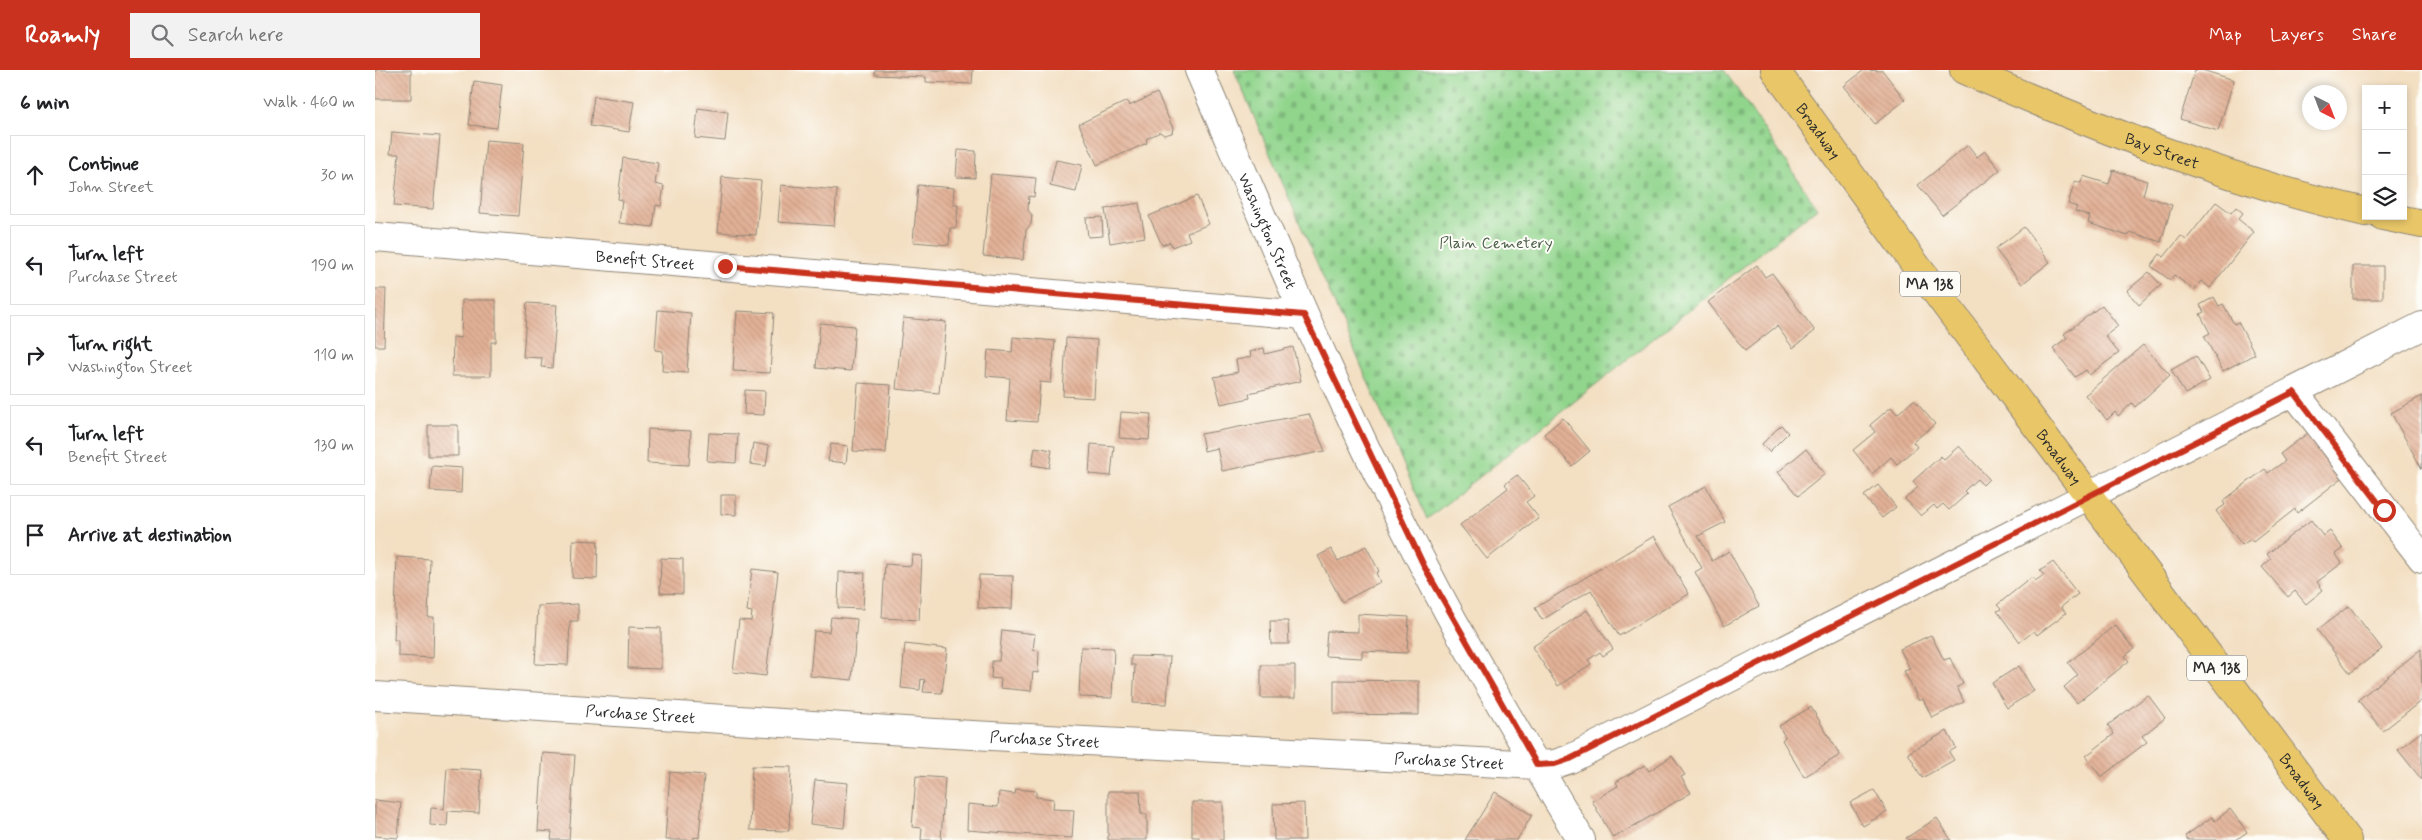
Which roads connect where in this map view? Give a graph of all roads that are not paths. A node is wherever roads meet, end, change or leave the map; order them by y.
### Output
1 (1199, 70) edge
2 (1775, 70) edge
3 (1964, 70) edge
4 (2362, 211) edge
5 (2402, 220) edge
6 (2422, 224) edge
7 (375, 236) edge
8 (1304, 315) junction
9 (2422, 326) edge
10 (2294, 392) junction
11 (2087, 496) junction
12 (2422, 558) edge
13 (375, 696) edge
14 (1537, 765) junction
15 (1581, 840) edge
16 (2347, 840) edge

1 - 8 street, Washington Street
2 - 11 main road, Broadway / MA 138
3 - 4 main road, Bay Street
5 - 6 main road
7 - 8 street, Benefit Street
8 - 14 street, Washington Street
9 - 10 street, Purchase Street
10 - 11 street, Purchase Street
10 - 12 street
11 - 14 street, Purchase Street
11 - 16 main road, Broadway / MA 138
13 - 14 street, Purchase Street
14 - 15 street, Washington Street

